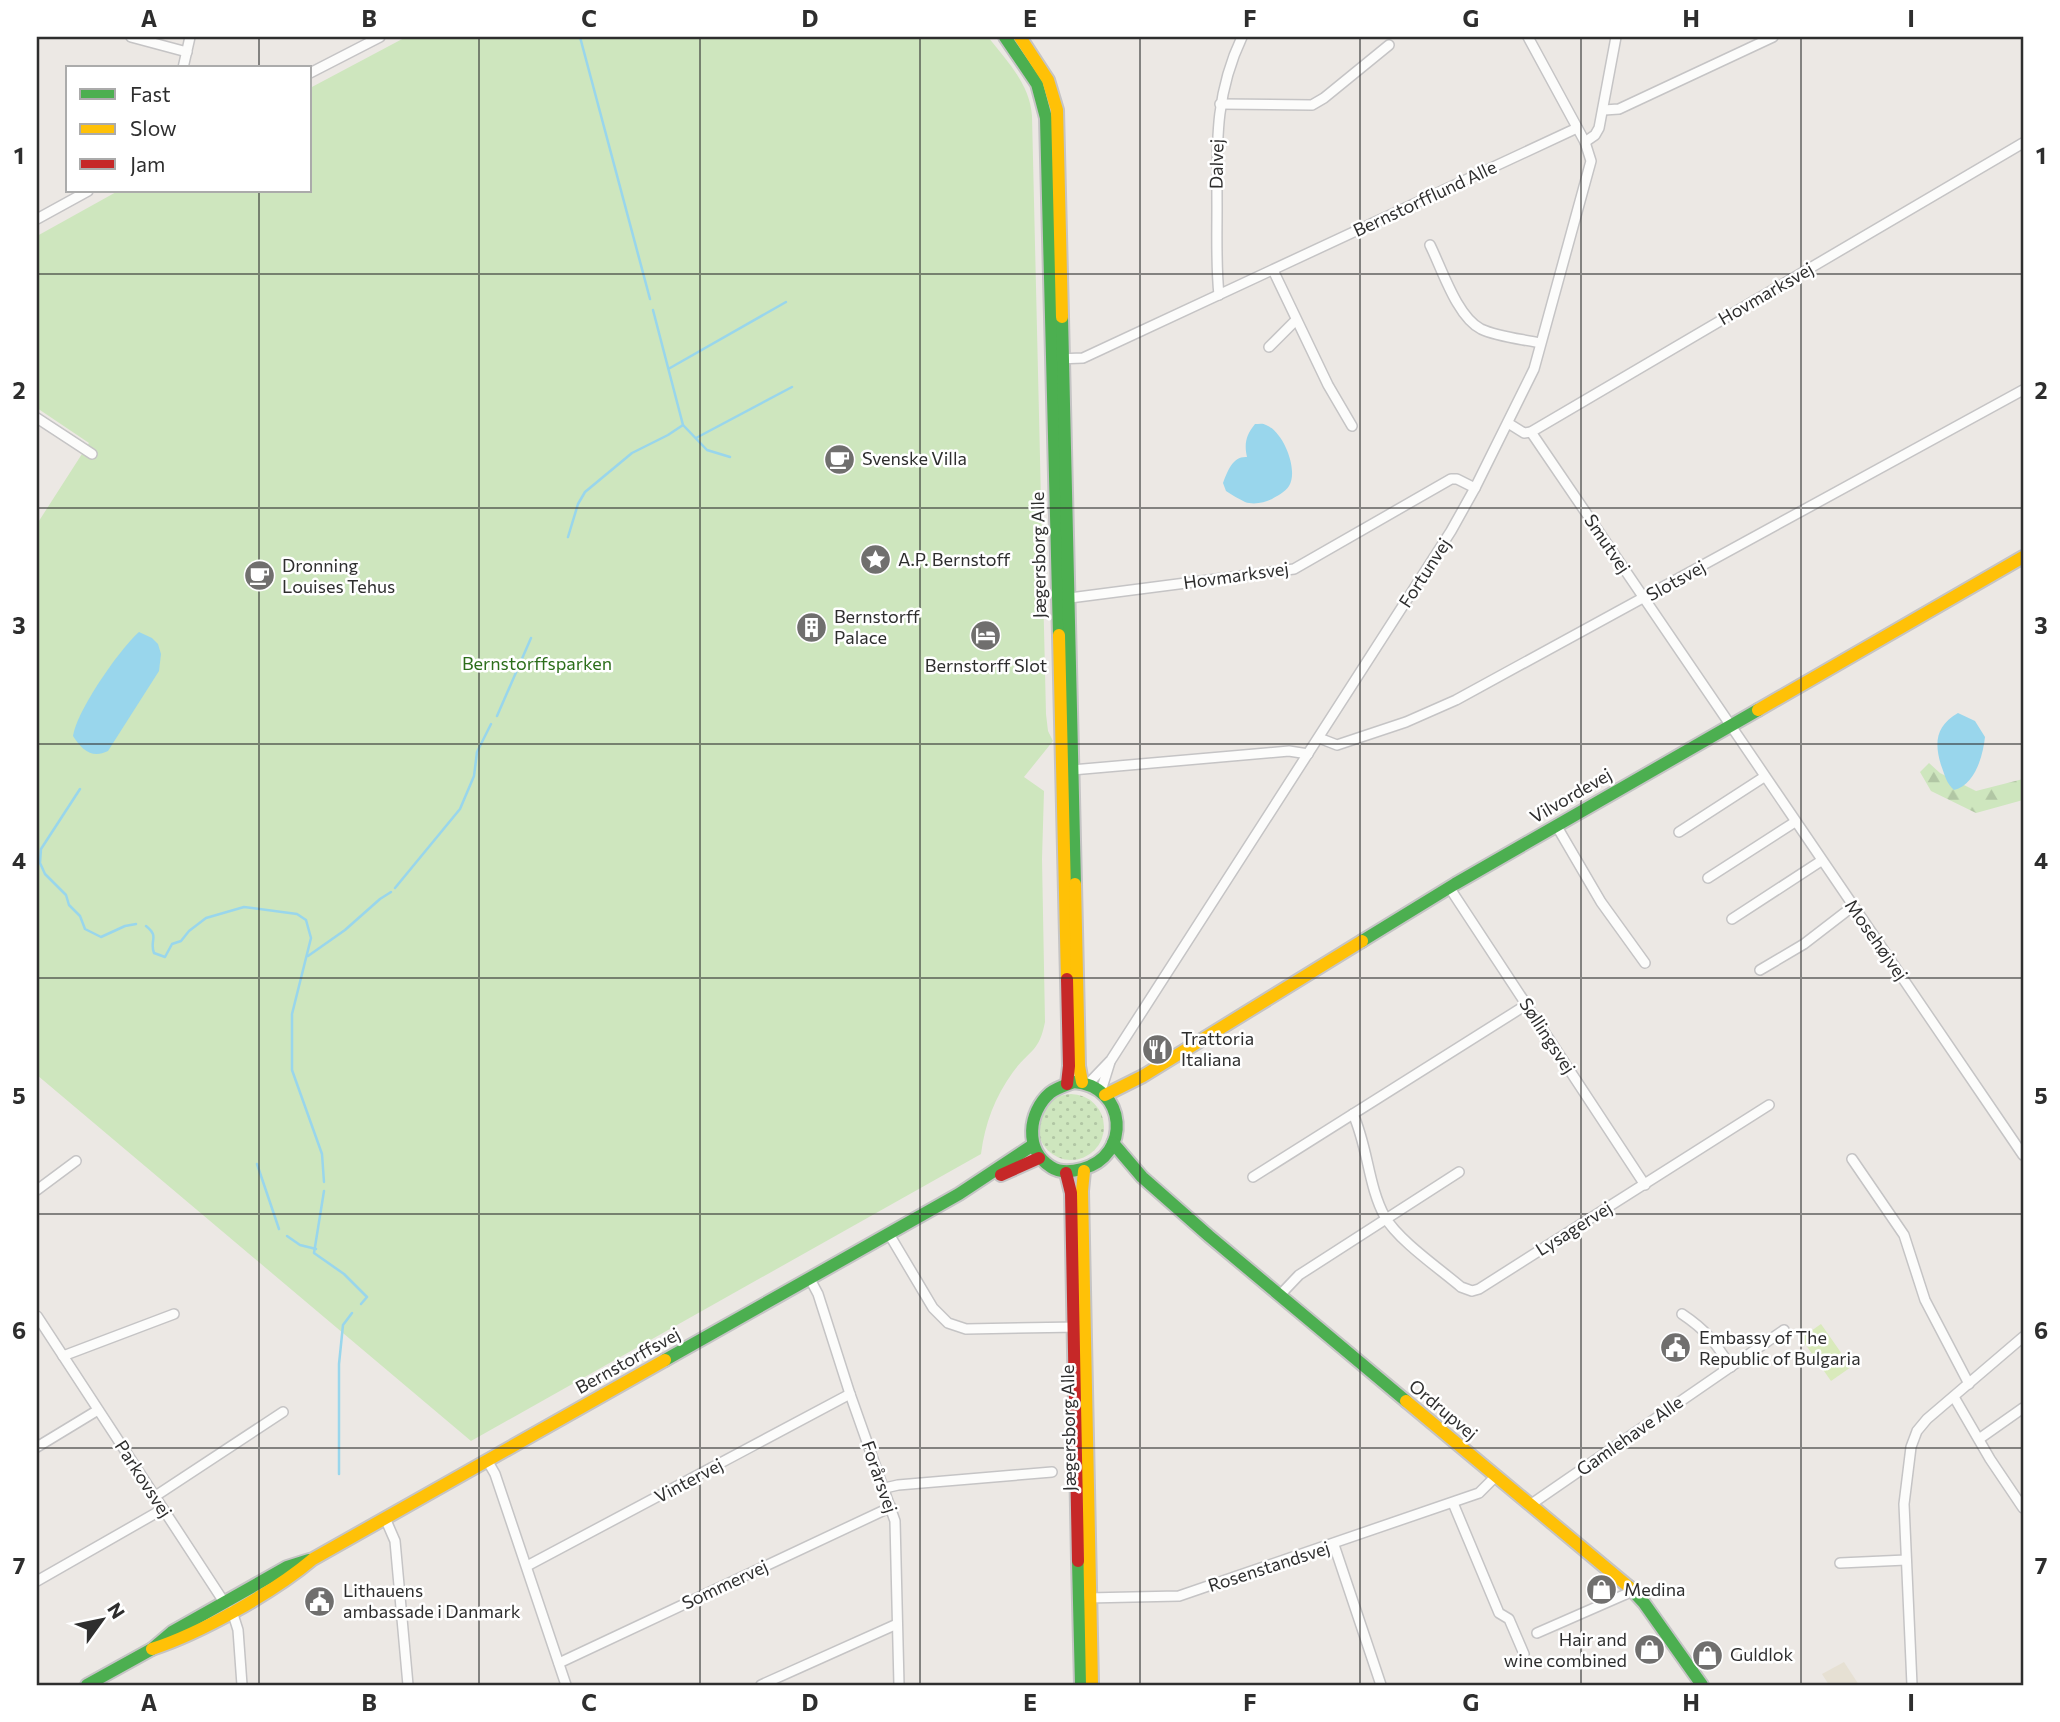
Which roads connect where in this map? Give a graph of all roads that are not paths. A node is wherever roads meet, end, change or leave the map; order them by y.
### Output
1 (131, 37) edge
2 (190, 37) edge
3 (380, 37) edge
4 (1005, 37) edge
5 (1020, 37) edge
6 (1242, 37) edge
7 (1528, 37) edge
8 (1616, 37) edge
9 (1773, 37) edge
10 (1389, 45) dead end
11 (187, 52) junction
12 (184, 66) edge
13 (312, 72) edge
14 (1220, 104) junction
15 (1604, 110) junction
16 (1577, 128) junction
17 (1585, 142) junction
18 (2023, 143) edge
19 (86, 192) edge
20 (38, 216) edge
21 (1430, 245) dead end
22 (1273, 271) junction
23 (1219, 295) junction
24 (1296, 320) junction
25 (1541, 343) junction
26 (1269, 347) dead end
27 (1057, 359) junction
28 (2023, 390) edge
29 (37, 418) edge
30 (1508, 423) junction
31 (1352, 426) dead end
32 (1531, 432) junction
33 (92, 454) dead end
34 (1475, 488) junction
35 (2023, 557) edge
36 (1644, 598) junction
37 (1063, 599) junction
38 (1729, 726) junction
39 (1319, 738) junction
40 (1308, 754) junction
41 (1072, 770) junction
42 (1764, 777) junction
43 (1795, 822) junction
44 (1556, 825) junction
45 (1679, 832) dead end
46 (1821, 861) junction
47 (1708, 877) dead end
48 (1449, 887) junction
49 (1852, 907) junction
50 (1732, 919) dead end
51 (1645, 963) dead end
52 (1760, 970) dead end
53 (1527, 1005) junction
54 (1111, 1060) junction
55 (1085, 1083) junction
56 (1067, 1084) junction
57 (1106, 1097) junction
58 (1769, 1105) dead end
59 (1353, 1114) junction
60 (1114, 1143) junction
61 (1033, 1145) junction
62 (2023, 1155) edge
63 (1040, 1158) junction
64 (1104, 1159) junction
65 (1852, 1159) dead end
66 (76, 1161) dead end
67 (1084, 1171) junction
68 (1460, 1172) dead end
69 (1066, 1173) junction
70 (1142, 1177) junction
71 (1253, 1177) dead end
72 (1645, 1185) junction
73 (37, 1190) edge
74 (959, 1194) junction
75 (1386, 1220) junction
76 (889, 1234) junction
77 (810, 1279) junction
78 (1280, 1295) junction
79 (174, 1314) dead end
80 (1682, 1314) dead end
81 (37, 1316) edge
82 (1079, 1327) junction
83 (1784, 1330) dead end
84 (2023, 1337) edge
85 (63, 1356) junction
86 (1731, 1367) junction
87 (1969, 1384) junction
88 (850, 1394) junction
89 (1954, 1397) junction
90 (2023, 1408) edge
91 (98, 1410) junction
92 (283, 1412) dead end
93 (1979, 1439) junction
94 (37, 1447) edge
95 (487, 1461) junction
96 (1032, 1462) dead end
97 (1052, 1472) dead end
98 (1033, 1473) junction
99 (1495, 1477) junction
100 (885, 1489) junction
101 (154, 1497) junction
102 (1453, 1503) junction
103 (1530, 1505) junction
104 (891, 1507) junction
105 (2023, 1508) edge
106 (163, 1509) junction
107 (385, 1518) junction
108 (1334, 1545) junction
109 (1906, 1560) junction
110 (1840, 1563) dead end
111 (527, 1566) junction
112 (37, 1581) edge
113 (1633, 1591) junction
114 (1085, 1598) junction
115 (228, 1607) junction
116 (897, 1624) junction
117 (1537, 1633) dead end
118 (1524, 1654) dead end
119 (559, 1663) junction
120 (87, 1685) edge
121 (243, 1685) edge
122 (408, 1685) edge
123 (566, 1685) edge
124 (761, 1685) edge
125 (899, 1685) edge
126 (1081, 1685) edge
127 (1092, 1685) edge
128 (1381, 1685) edge
129 (1702, 1685) edge
130 (1912, 1685) edge

1 - 11 street
2 - 11 street
3 - 13 street
4 - 27 street, Jægersborg Alle
5 - 27 street, Jægersborg Alle
6 - 14 street, Dalvej
7 - 16 street
8 - 15 street
9 - 15 street
10 - 14 street
11 - 12 street
14 - 23 street, Dalvej
15 - 17 street
16 - 17 street
16 - 22 street, Bernstorfflund Alle
17 - 25 street, Fortunvej
18 - 32 street, Hovmarksvej
19 - 20 street
21 - 25 street
22 - 23 street, Bernstorfflund Alle
22 - 24 street
23 - 27 street, Bernstorfflund Alle
24 - 26 street
24 - 31 street
25 - 30 street, Fortunvej
27 - 37 street, Jægersborg Alle
28 - 36 street, Slotsvej
29 - 33 street
30 - 32 street
30 - 34 street, Fortunvej
32 - 36 street, Smutvej
34 - 37 street, Hovmarksvej
34 - 39 street, Fortunvej
35 - 38 street, Vilvordevej
36 - 38 street, Smutvej
36 - 39 street, Slotsvej
37 - 41 street, Jægersborg Alle
37 - 56 street, Jægersborg Alle
38 - 42 street, Mosehøjvej
38 - 44 street, Vilvordevej
39 - 40 street, Fortunvej
40 - 41 street
40 - 54 street, Fortunvej
41 - 55 street, Jægersborg Alle
42 - 43 street, Mosehøjvej
42 - 45 street
43 - 46 street, Mosehøjvej
43 - 47 street
44 - 48 street, Vilvordevej
44 - 51 street
46 - 49 street, Mosehøjvej
46 - 50 street
48 - 53 street, Søllingsvej
48 - 57 street, Vilvordevej
49 - 52 street
49 - 62 street, Mosehøjvej
53 - 59 street
53 - 72 street, Søllingsvej
54 - 55 street, Fortunvej
54 - 57 street, Fortunvej
55 - 56 street
55 - 57 street
56 - 61 street
57 - 60 street
58 - 72 street, Lysagervej
59 - 71 street
59 - 75 street
60 - 64 street
60 - 70 street, Ordrupvej
61 - 63 street
61 - 74 street, Bernstorffsvej
63 - 69 street
63 - 74 street, Bernstorffsvej
64 - 67 street
64 - 70 street, Ordrupvej
65 - 87 street
66 - 73 street
67 - 69 street
67 - 82 street, Jægersborg Alle
68 - 75 street
69 - 82 street, Jægersborg Alle
70 - 78 street, Ordrupvej
72 - 75 street, Lysagervej
74 - 76 street, Bernstorffsvej
75 - 78 street
76 - 77 street, Bernstorffsvej
76 - 82 street
77 - 88 street, Forårsvej
77 - 95 street, Bernstorffsvej
78 - 99 street, Ordrupvej
79 - 85 street
80 - 86 street
81 - 85 street, Parkovsvej
82 - 114 street, Jægersborg Alle
83 - 86 street, Gamlehave Alle
84 - 87 street
85 - 91 street, Parkovsvej
86 - 103 street, Gamlehave Alle
87 - 89 street
88 - 100 street, Forårsvej
88 - 111 street, Vintervej
89 - 93 street
89 - 109 street
90 - 93 street
91 - 94 street
91 - 101 street, Parkovsvej
92 - 101 street
93 - 105 street
95 - 107 street, Bernstorffsvej
95 - 111 street
96 - 98 street
97 - 98 street
98 - 100 street
99 - 102 street, Rosenstandsvej
99 - 103 street, Ordrupvej
100 - 104 street, Forårsvej
101 - 106 street, Parkovsvej
102 - 108 street, Rosenstandsvej
102 - 118 street
103 - 113 street, Ordrupvej
104 - 116 street, Forårsvej
104 - 119 street, Sommervej
106 - 112 street
106 - 115 street, Parkovsvej
107 - 115 street, Bernstorffsvej
107 - 122 street
108 - 114 street, Rosenstandsvej
108 - 128 street
109 - 110 street
109 - 130 street
111 - 119 street
113 - 117 street
113 - 129 street, Ordrupvej
114 - 126 street, Jægersborg Alle
114 - 127 street, Jægersborg Alle
115 - 120 street, Bernstorffsvej
115 - 121 street
116 - 124 street
116 - 125 street, Forårsvej
119 - 123 street

